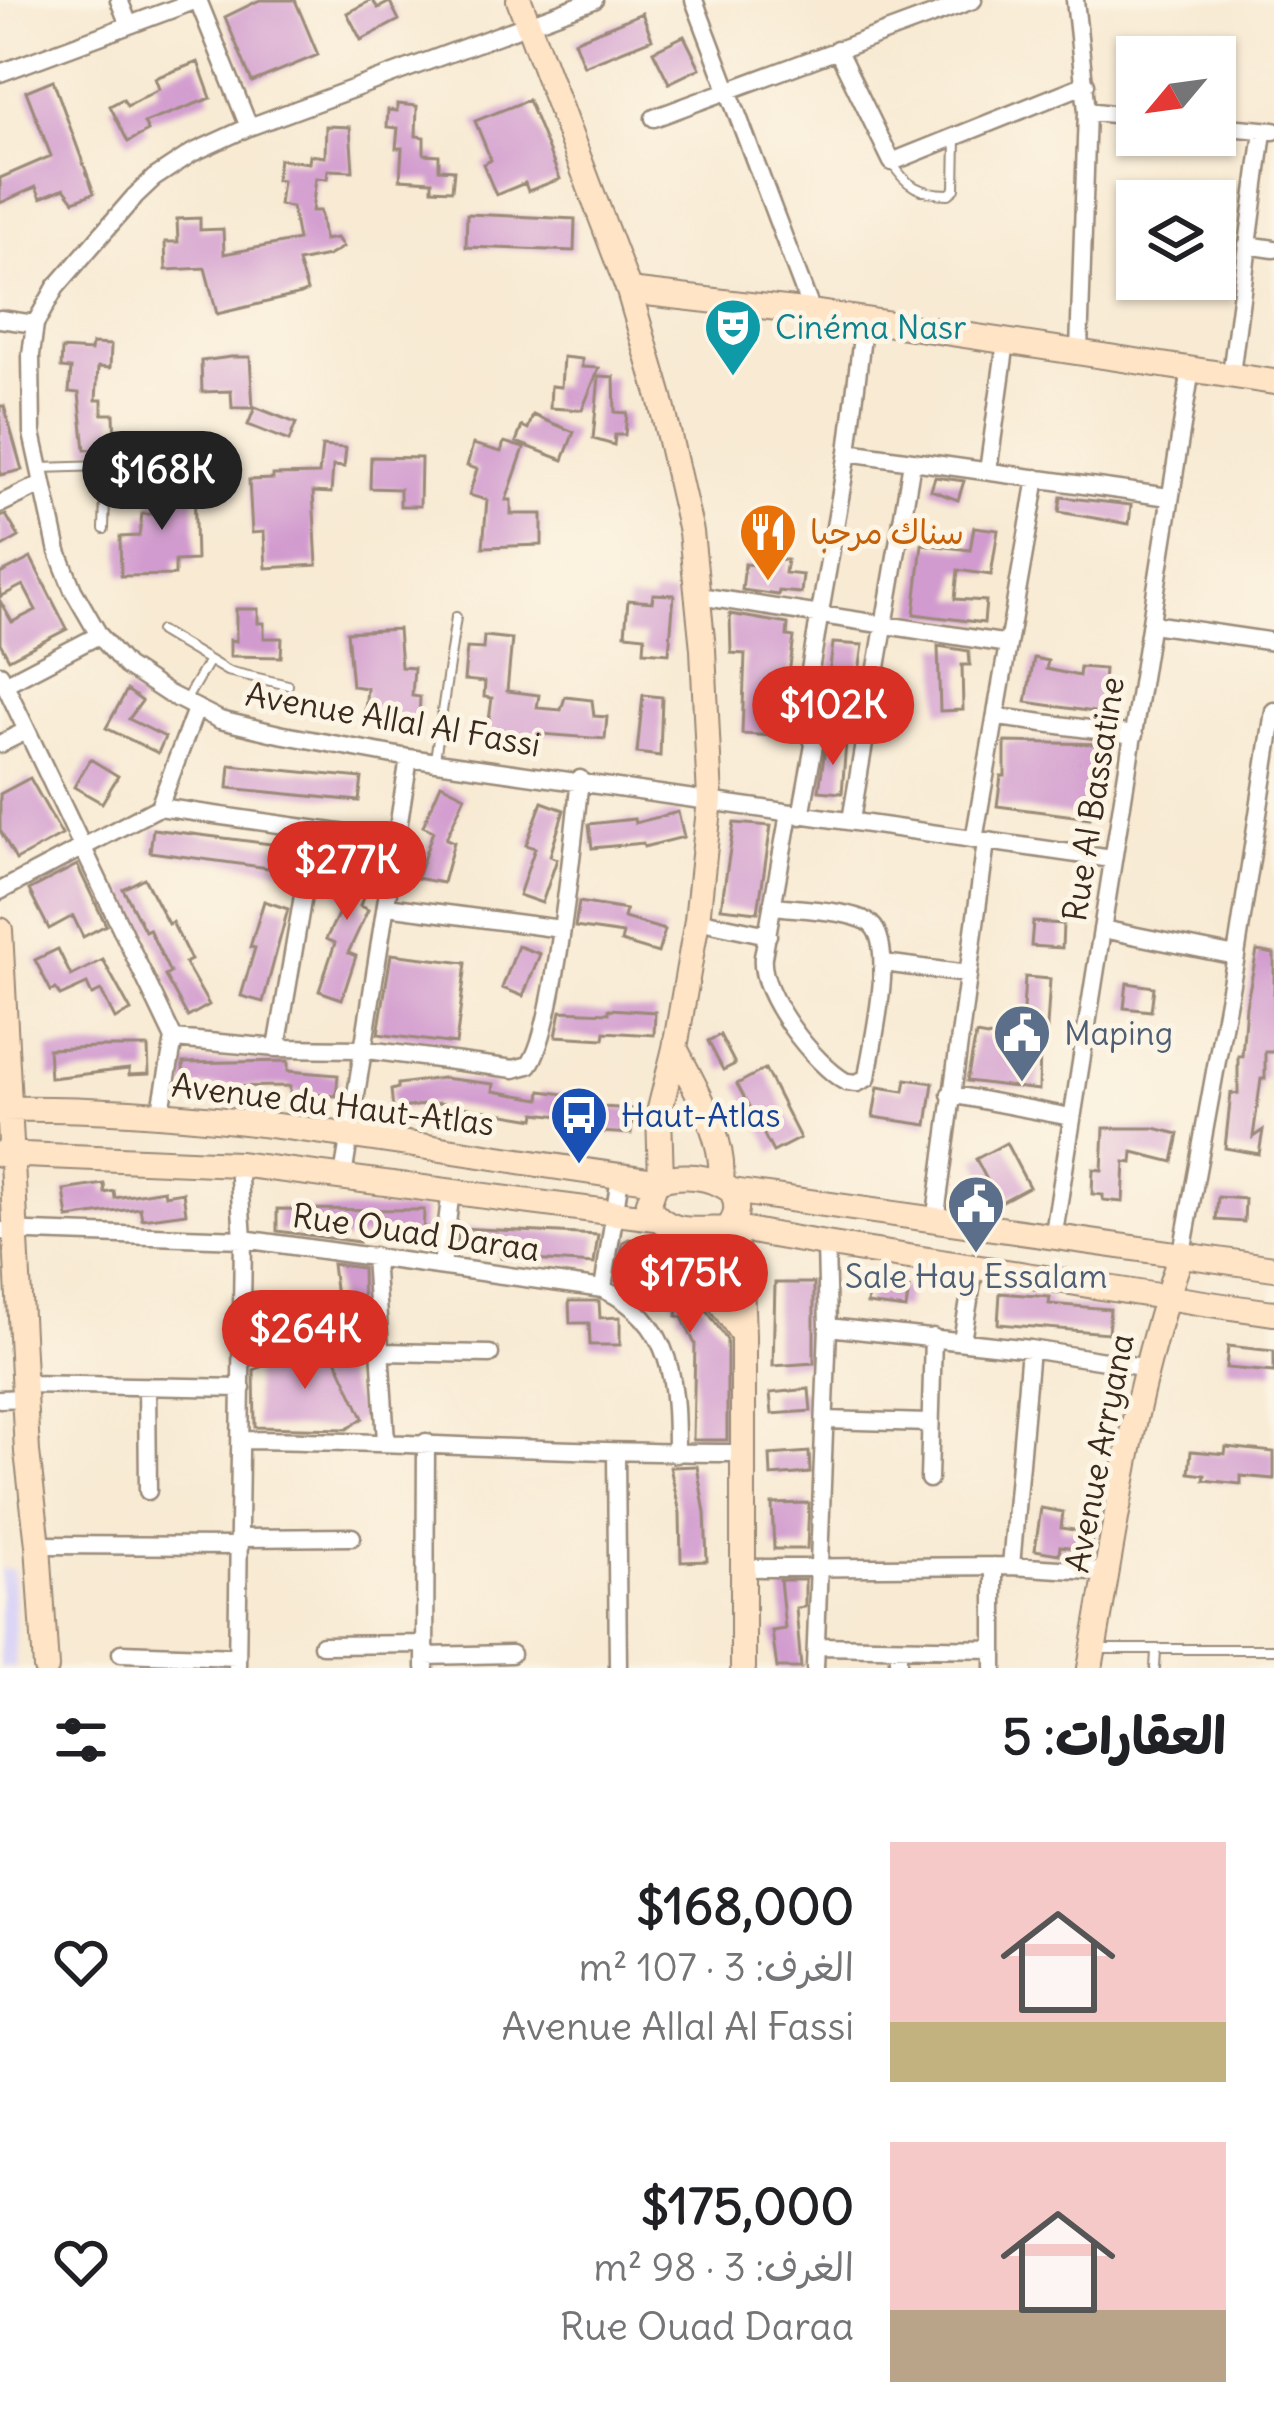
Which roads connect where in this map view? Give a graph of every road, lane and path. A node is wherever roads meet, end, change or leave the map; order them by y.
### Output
1 (119, 0) edge
2 (198, 0) edge
3 (520, 0) edge
4 (594, 0) edge
5 (694, 0) edge
6 (973, 0) edge
7 (1075, 0) edge
8 (530, 24) junction
9 (129, 26) junction
10 (838, 49) junction
11 (0, 73) edge
12 (1086, 84) junction
13 (727, 92) junction
14 (1087, 111) junction
15 (1116, 114) edge
16 (653, 118) dead end
17 (249, 127) junction
18 (1236, 128) edge
19 (1268, 132) edge
20 (956, 136) junction
21 (892, 162) junction
22 (1247, 245) junction
23 (1274, 249) edge
24 (629, 291) junction
25 (812, 312) junction
26 (0, 319) edge
27 (864, 320) junction
28 (35, 324) junction
29 (1006, 343) junction
30 (1079, 351) junction
31 (1191, 369) junction
32 (1231, 374) junction
33 (1274, 382) edge
34 (848, 452) junction
35 (912, 462) junction
36 (136, 465) dead end
37 (106, 466) junction
38 (988, 471) junction
39 (40, 476) junction
40 (1037, 478) junction
41 (1169, 497) junction
42 (0, 504) edge
43 (104, 529) dead end
44 (699, 596) junction
45 (818, 613) junction
46 (457, 617) dead end
47 (883, 623) junction
48 (1152, 624) junction
49 (160, 631) dead end
50 (99, 635) junction
51 (1274, 642) edge
52 (1008, 644) junction
53 (208, 662) junction
54 (3, 679) edge
55 (288, 685) dead end
56 (190, 705) junction
57 (1274, 713) edge
58 (998, 717) junction
59 (26, 730) junction
60 (1134, 735) junction
61 (0, 744) edge
62 (409, 758) junction
63 (434, 760) junction
64 (580, 779) junction
65 (710, 800) junction
66 (159, 807) junction
67 (795, 815) junction
68 (1265, 819) edge
69 (851, 820) junction
70 (314, 831) junction
71 (396, 841) junction
72 (980, 841) junction
73 (82, 849) junction
74 (1112, 859) junction
75 (0, 891) edge
76 (386, 906) junction
77 (774, 906) junction
78 (697, 920) junction
79 (561, 929) junction
80 (1102, 929) junction
81 (0, 930) edge
82 (768, 935) junction
83 (1236, 956) junction
84 (884, 963) junction
85 (967, 974) junction
86 (175, 1039) junction
87 (278, 1048) junction
88 (675, 1048) junction
89 (361, 1049) junction
90 (950, 1094) junction
91 (4, 1109) edge
92 (160, 1115) junction
93 (1072, 1117) junction
94 (348, 1136) junction
95 (4, 1154) edge
96 (238, 1164) junction
97 (343, 1177) junction
98 (620, 1177) junction
99 (659, 1180) junction
100 (727, 1187) junction
101 (451, 1190) junction
102 (614, 1213) junction
103 (662, 1221) junction
104 (934, 1222) junction
105 (728, 1228) junction
106 (7, 1231) edge
107 (244, 1239) junction
108 (1053, 1239) junction
109 (826, 1246) junction
110 (1182, 1253) junction
111 (374, 1256) junction
112 (442, 1266) junction
113 (975, 1267) junction
114 (1274, 1268) edge
115 (603, 1289) junction
116 (1165, 1298) junction
117 (1274, 1313) edge
118 (827, 1327) junction
119 (742, 1335) junction
120 (933, 1337) junction
121 (962, 1340) junction
122 (1030, 1349) junction
123 (380, 1352) junction
124 (490, 1354) dead end
125 (1148, 1368) junction
126 (147, 1387) junction
127 (242, 1388) junction
128 (16, 1394) edge
129 (825, 1420) junction
130 (929, 1424) junction
131 (242, 1440) junction
132 (386, 1441) junction
133 (426, 1442) junction
134 (741, 1453) junction
135 (616, 1454) junction
136 (676, 1454) junction
137 (929, 1479) dead end
138 (148, 1491) dead end
139 (352, 1537) dead end
140 (240, 1542) junction
141 (38, 1545) junction
142 (1003, 1566) junction
143 (743, 1568) junction
144 (818, 1568) junction
145 (1108, 1572) junction
146 (322, 1645) dead end
147 (816, 1646) junction
148 (898, 1648) junction
149 (1274, 1649) edge
150 (1156, 1651) junction
151 (121, 1653) dead end
152 (511, 1654) dead end
153 (425, 1656) edge
154 (1091, 1658) edge
155 (994, 1659) edge
156 (237, 1663) edge
157 (46, 1668) edge
158 (617, 1668) edge
159 (743, 1668) edge
160 (815, 1668) edge
161 (898, 1668) edge
162 (1155, 1668) edge

1 - 9 street
2 - 9 street
2 - 17 street
3 - 8 street
4 - 8 street, Avenue Allal Al Fassi
5 - 13 street
6 - 10 street
7 - 12 street
8 - 17 street, Avenue Allal Al Fassi
8 - 24 street
9 - 11 street
10 - 13 street
10 - 21 street
12 - 14 street
12 - 20 street
13 - 16 street
13 - 25 street
14 - 15 street
14 - 30 street
17 - 28 street, Avenue Allal Al Fassi
18 - 19 street
19 - 22 street
20 - 21 street
20 - 21 lane
22 - 23 street
22 - 32 street
24 - 25 street
24 - 44 street
25 - 27 street
26 - 28 street
27 - 29 street
27 - 34 street
28 - 39 street, Avenue Allal Al Fassi
29 - 30 street
29 - 38 street
30 - 31 street
31 - 32 street
31 - 41 street, Rue Al Bassatine
32 - 33 street
34 - 35 street
34 - 45 street
35 - 38 street
35 - 47 street
36 - 37 lane
37 - 39 lane
37 - 43 lane
38 - 40 street
39 - 42 street
39 - 50 street, Avenue Allal Al Fassi
40 - 41 street
40 - 52 street
41 - 48 street, Rue Al Bassatine
44 - 45 street
44 - 65 street
45 - 47 street
45 - 67 street
46 - 63 lane
47 - 52 street
47 - 69 street
48 - 51 street
48 - 60 street, Rue Al Bassatine
49 - 53 lane
50 - 54 street
50 - 56 street, Avenue Allal Al Fassi
52 - 58 street
53 - 55 lane
53 - 56 lane
54 - 59 street
56 - 62 street, Avenue Allal Al Fassi
56 - 66 street
57 - 68 street
58 - 60 street
58 - 72 street
59 - 61 street
59 - 73 street
60 - 74 street, Rue Al Bassatine
62 - 63 street, Avenue Allal Al Fassi
62 - 71 street
63 - 64 street, Avenue Allal Al Fassi
64 - 65 street, Avenue Allal Al Fassi
64 - 79 street
65 - 67 street, Avenue Allal Al Fassi
65 - 78 street
66 - 70 street
66 - 73 street
67 - 69 street, Avenue Allal Al Fassi
67 - 77 street
68 - 83 street
69 - 72 street, Avenue Allal Al Fassi
70 - 71 street
70 - 87 street
71 - 76 street
72 - 74 street, Avenue Allal Al Fassi
72 - 85 street
73 - 75 street
73 - 86 street
74 - 80 street, Rue Al Bassatine
76 - 79 street
76 - 89 street
77 - 82 street
77 - 84 street
78 - 82 street
78 - 88 street
79 - 89 street
80 - 83 street
80 - 93 street, Rue Al Bassatine
81 - 91 street
82 - 84 street
83 - 110 street
84 - 85 street
85 - 90 street
86 - 87 street
86 - 92 street
87 - 89 street
88 - 99 street
88 - 100 street
89 - 94 street
90 - 93 street
90 - 104 street
91 - 92 street, Avenue du Haut-Atlas
91 - 95 street
92 - 94 street, Avenue du Haut-Atlas
93 - 108 street, Rue Al Bassatine
94 - 97 street
94 - 98 street, Avenue du Haut-Atlas
95 - 96 street
95 - 106 street
96 - 97 street
96 - 107 street
97 - 101 street
98 - 99 street, Avenue du Haut-Atlas
98 - 102 street
99 - 100 street, Avenue du Haut-Atlas
99 - 103 street
100 - 104 street
100 - 105 street
101 - 102 street
101 - 112 street
102 - 103 street
102 - 115 street
103 - 105 street
103 - 119 street
104 - 108 street
105 - 109 street
105 - 119 street
106 - 107 street, Rue Ouad Daraa
106 - 128 street
107 - 111 street, Rue Ouad Daraa
107 - 127 street
108 - 110 street
109 - 113 street
109 - 118 street
110 - 114 street
110 - 116 street, Avenue Arryana
111 - 112 street, Rue Ouad Daraa
111 - 123 street
112 - 115 street, Rue Ouad Daraa
113 - 116 street
113 - 121 street
115 - 136 street
116 - 117 street
116 - 125 street, Avenue Arryana
118 - 120 street
118 - 129 street
119 - 134 street
120 - 121 street
120 - 130 street
121 - 122 street
122 - 125 street
122 - 142 street
123 - 124 street
123 - 132 street
125 - 145 street, Avenue Arryana
126 - 127 street
126 - 128 street
126 - 138 street
127 - 131 street
128 - 141 street
129 - 130 street
129 - 144 street
130 - 137 street
131 - 132 street
131 - 140 street
132 - 133 street
133 - 135 street
133 - 153 street
134 - 136 street
134 - 143 street
135 - 136 street
135 - 158 street
139 - 140 street
140 - 141 street
140 - 156 street
141 - 157 street
142 - 144 street
142 - 145 street
142 - 155 street
143 - 144 street
143 - 159 street
144 - 147 street
145 - 154 street, Avenue Arryana
146 - 153 street
147 - 148 street
147 - 160 street
148 - 155 street
148 - 161 street
149 - 150 lane
150 - 154 lane
150 - 162 lane
151 - 156 street
152 - 153 street

